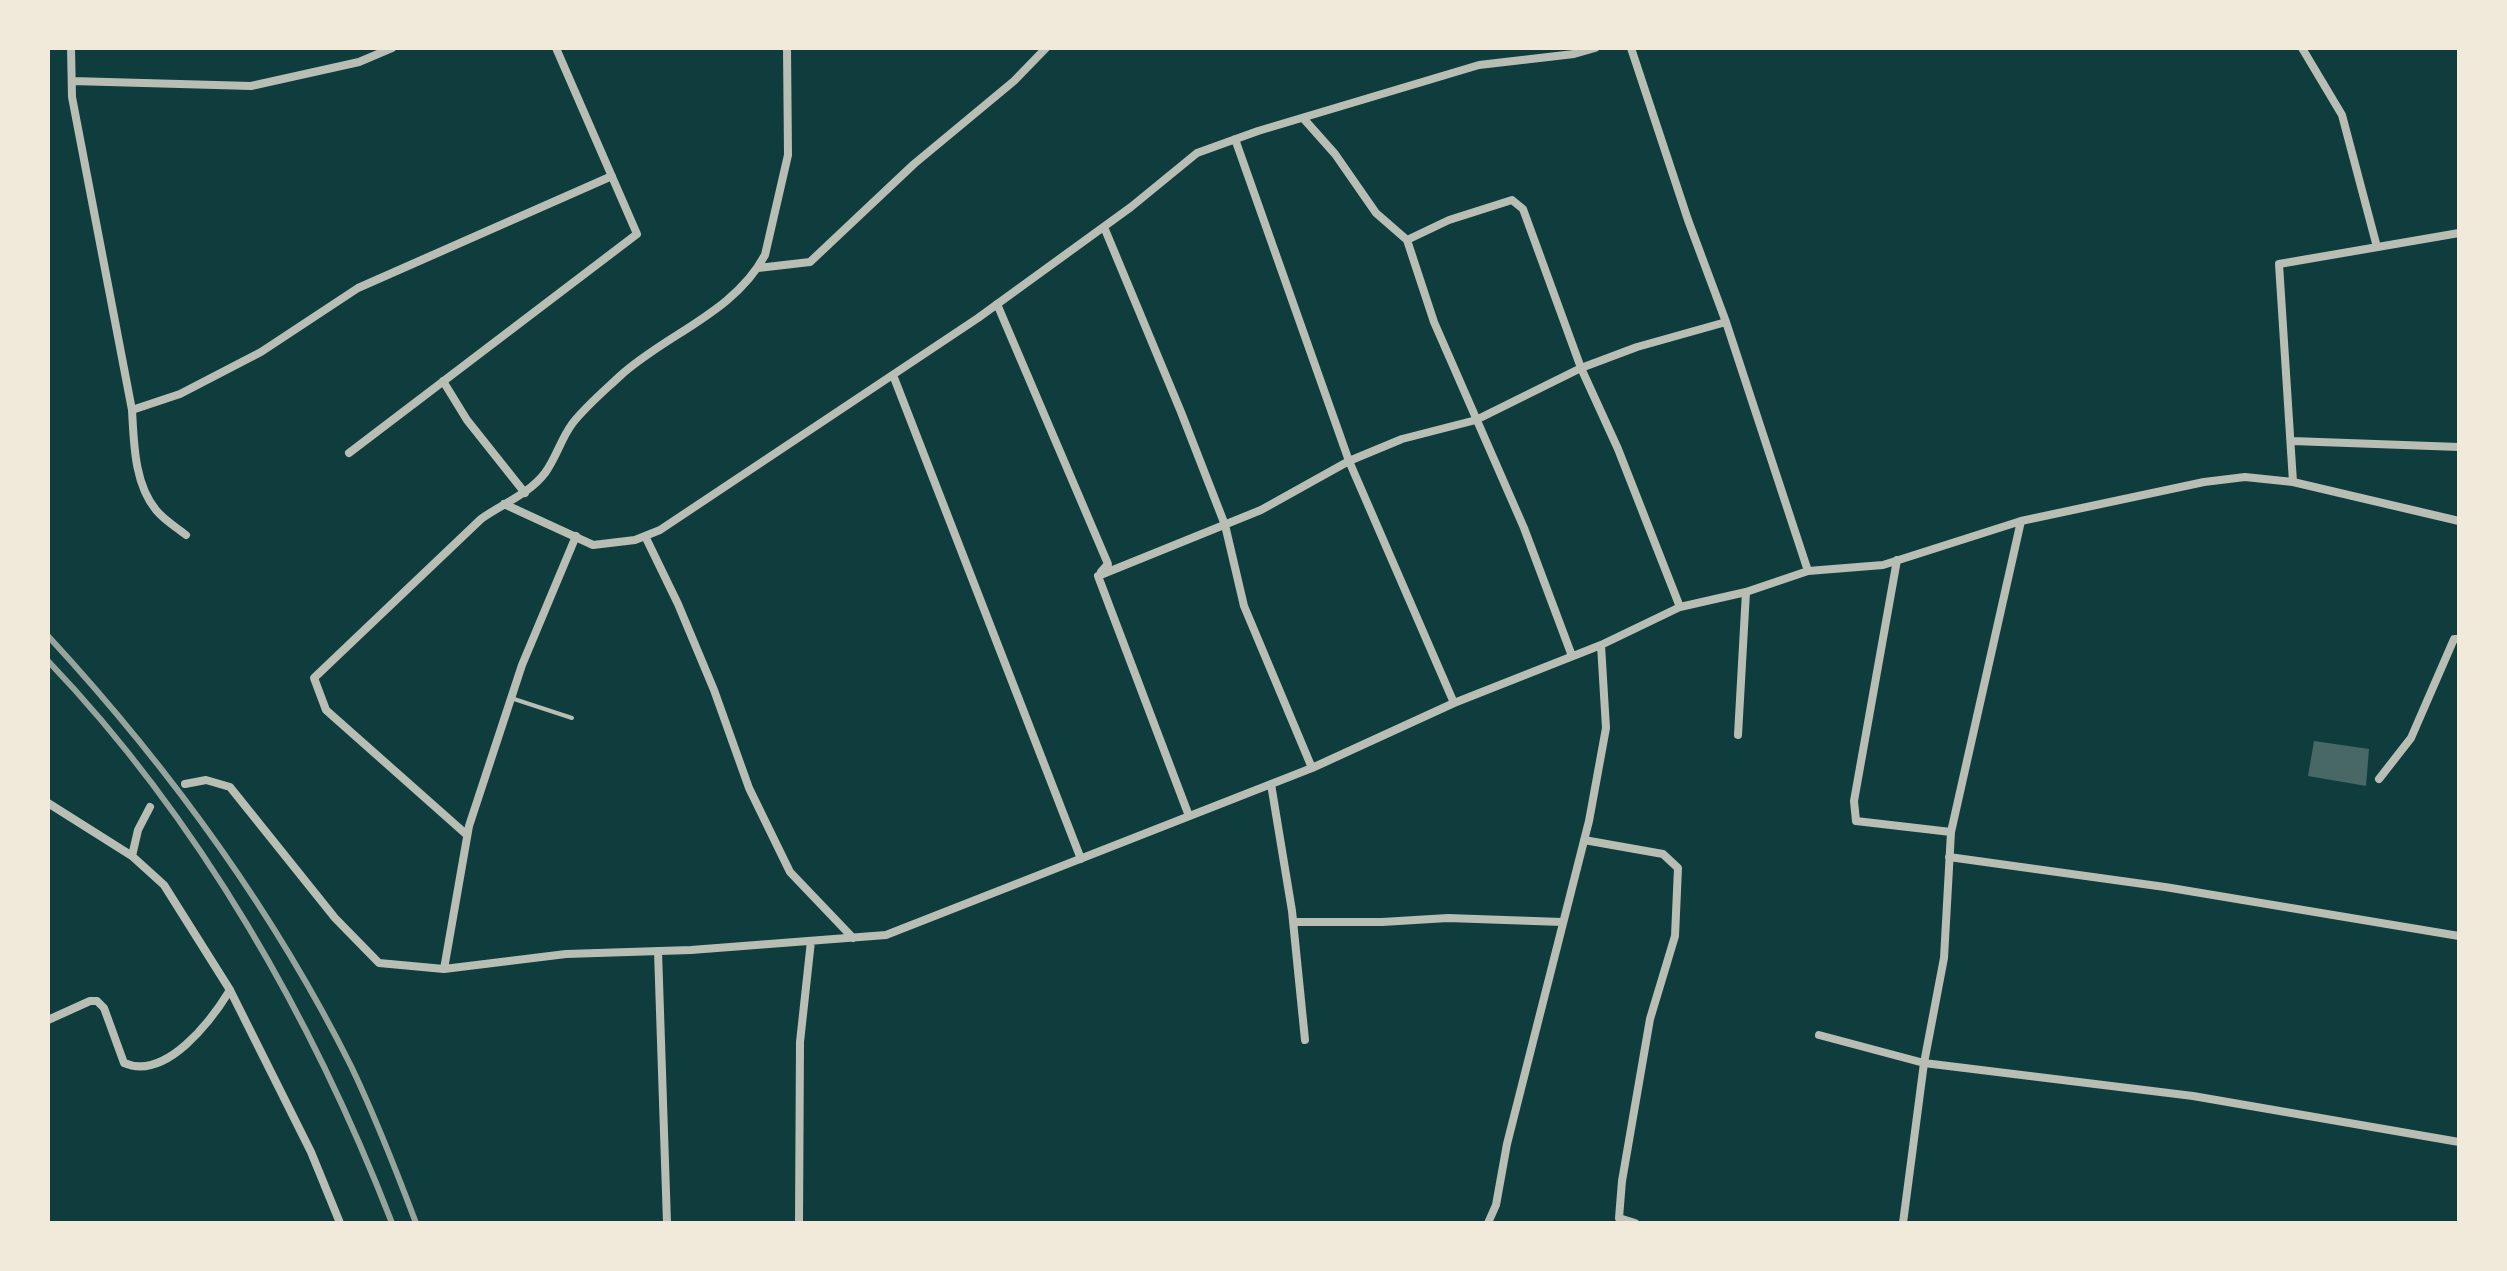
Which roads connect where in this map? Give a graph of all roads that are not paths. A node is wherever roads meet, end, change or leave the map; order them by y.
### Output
1 (71, 48) edge
2 (392, 48) edge
3 (556, 48) edge
4 (787, 48) edge
5 (1046, 48) edge
6 (1595, 48) edge
7 (1631, 48) edge
8 (2302, 48) edge
9 (72, 81) junction
10 (1303, 118) junction
11 (1235, 139) junction
12 (612, 176) junction
13 (1104, 227) junction
14 (2459, 233) edge
15 (1407, 240) junction
16 (2377, 247) junction
17 (758, 268) junction
18 (997, 304) junction
19 (1726, 322) junction
20 (1581, 368) junction
21 (893, 375) junction
22 (443, 381) junction
23 (132, 410) junction
24 (1476, 420) junction
25 (2292, 441) junction
26 (2459, 447) edge
27 (349, 453) dead end
28 (1349, 461) junction
29 (2293, 482) junction
30 (525, 493) junction
31 (504, 504) junction
32 (2021, 521) junction
33 (2459, 521) edge
34 (1225, 525) junction
35 (186, 535) dead end
36 (576, 536) junction
37 (645, 536) junction
38 (1897, 560) junction
39 (1808, 571) junction
40 (1098, 576) junction
41 (1746, 592) junction
42 (1680, 607) junction
43 (2459, 639) edge
44 (1601, 645) junction
45 (1572, 656) junction
46 (511, 698) junction
47 (1454, 703) junction
48 (572, 718) dead end
49 (1738, 735) dead end
50 (1312, 768) junction
51 (2379, 779) dead end
52 (185, 784) dead end
53 (1271, 784) junction
54 (48, 803) edge
55 (150, 807) dead end
56 (1189, 816) junction
57 (1951, 832) junction
58 (467, 835) junction
59 (1584, 840) junction
60 (132, 856) junction
61 (1949, 857) junction
62 (1081, 859) junction
63 (1293, 922) junction
64 (1562, 922) junction
65 (2459, 936) edge
66 (853, 938) junction
67 (811, 941) junction
68 (658, 951) junction
69 (444, 969) junction
70 (230, 990) junction
71 (48, 1020) edge
72 (1819, 1035) dead end
73 (1305, 1040) dead end
74 (1924, 1063) junction
75 (2459, 1142) edge
76 (340, 1223) edge
77 (667, 1223) edge
78 (799, 1223) edge
79 (1488, 1223) edge
80 (1635, 1223) edge
81 (1903, 1223) edge

1 - 9 street
2 - 9 street
3 - 12 street
4 - 17 street
5 - 17 street
6 - 10 street
7 - 19 street
8 - 16 street
9 - 23 street
10 - 11 street
10 - 15 street
11 - 13 street
11 - 28 street
12 - 22 street
12 - 23 street
13 - 18 street
13 - 34 street
14 - 16 street
15 - 20 street
15 - 24 street
16 - 25 street
17 - 30 street
18 - 21 street
18 - 40 street
19 - 20 street
19 - 39 street
20 - 24 street
20 - 42 street
21 - 37 street
21 - 62 street
22 - 27 street
22 - 30 street
23 - 35 street
24 - 28 street
24 - 45 street
25 - 26 street
25 - 29 street
28 - 34 street
28 - 47 street
29 - 32 street
29 - 33 street
30 - 31 street
31 - 36 street
31 - 58 street
32 - 38 street
32 - 57 street
34 - 40 street
34 - 50 street
36 - 37 street
36 - 46 street
37 - 66 street
38 - 39 street
38 - 57 street
39 - 41 street
40 - 56 street
41 - 42 street
41 - 49 street
42 - 44 street
43 - 51 street
44 - 45 street
44 - 59 street
45 - 47 street
46 - 48 lane
46 - 58 street
47 - 50 street
50 - 53 street
52 - 69 street
53 - 56 street
53 - 63 street
54 - 60 street
55 - 60 street
56 - 62 street
57 - 61 street
58 - 69 street
59 - 64 street
59 - 80 street
60 - 70 street
61 - 65 street
61 - 74 street
62 - 66 street
63 - 64 street
63 - 73 street
64 - 79 street
66 - 67 street
67 - 68 street
67 - 78 street
68 - 69 street
68 - 77 street
70 - 71 street
70 - 76 street
72 - 74 street
74 - 75 street
74 - 81 street

